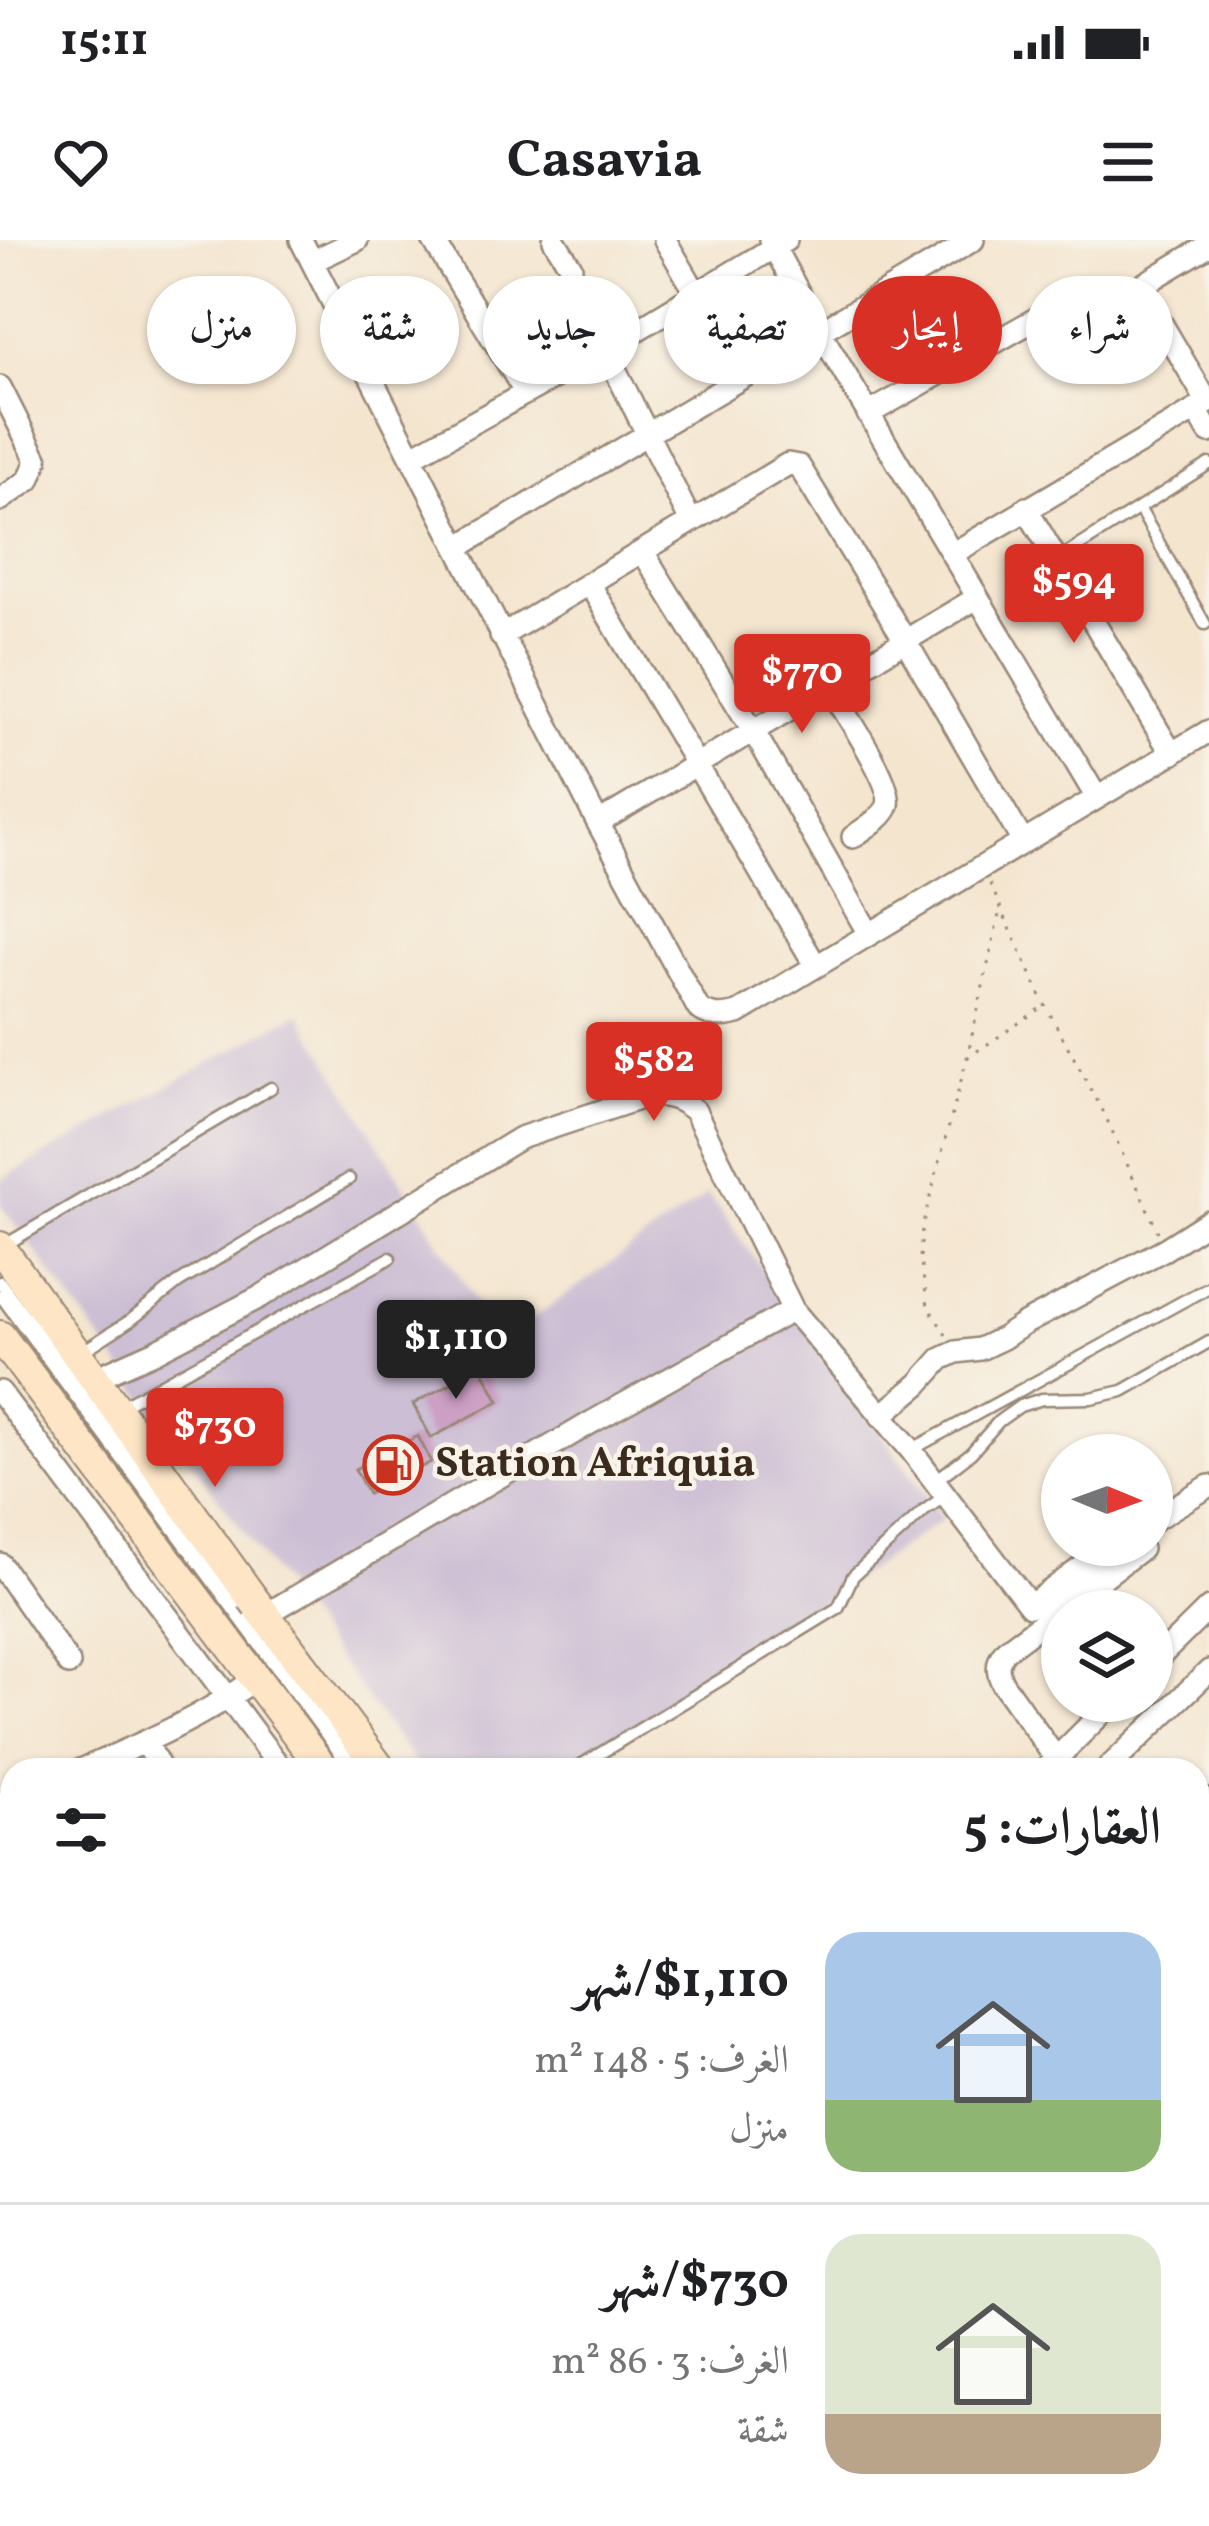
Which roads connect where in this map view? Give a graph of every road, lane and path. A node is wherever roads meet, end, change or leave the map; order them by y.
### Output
1 (301, 240) edge
2 (357, 240) edge
3 (433, 240) edge
4 (554, 240) edge
5 (665, 240) edge
6 (973, 240) edge
7 (777, 242) edge
8 (1198, 246) edge
9 (313, 261) junction
10 (571, 267) dead end
11 (686, 276) edge
12 (723, 276) edge
13 (793, 276) edge
14 (1154, 276) edge
15 (1026, 324) edge
16 (828, 327) edge
17 (828, 346) edge
18 (1173, 347) edge
19 (540, 384) edge
20 (621, 384) edge
21 (733, 384) edge
22 (0, 386) edge
23 (525, 392) junction
24 (1204, 405) edge
25 (868, 413) junction
26 (1209, 432) edge
27 (646, 436) junction
28 (413, 456) junction
29 (1209, 464) edge
30 (0, 500) edge
31 (1026, 508) junction
32 (1139, 508) junction
33 (691, 522) junction
34 (458, 547) junction
35 (643, 552) junction
36 (952, 554) junction
37 (1057, 560) junction
38 (590, 585) junction
39 (977, 598) junction
40 (1205, 624) dead end
41 (501, 636) junction
42 (905, 640) junction
43 (829, 686) junction
44 (1209, 731) edge
45 (754, 732) junction
46 (1172, 754) junction
47 (697, 766) junction
48 (1097, 798) junction
49 (598, 823) junction
50 (853, 837) dead end
51 (1023, 842) junction
52 (982, 866) junction
53 (1000, 910) junction
54 (869, 934) junction
55 (816, 965) junction
56 (1045, 1005) junction
57 (967, 1058) junction
58 (271, 1088) dead end
59 (349, 1179) dead end
60 (1209, 1221) edge
61 (0, 1247) edge
62 (1165, 1249) junction
63 (390, 1258) dead end
64 (0, 1282) edge
65 (1209, 1287) edge
66 (0, 1295) edge
67 (793, 1310) junction
68 (0, 1336) edge
69 (1209, 1342) edge
70 (956, 1352) junction
71 (85, 1367) junction
72 (0, 1392) edge
73 (116, 1409) junction
74 (881, 1416) junction
75 (911, 1450) junction
76 (1209, 1486) edge
77 (941, 1488) junction
78 (1173, 1508) edge
79 (0, 1564) edge
80 (1084, 1566) edge
81 (1119, 1566) edge
82 (1209, 1608) edge
83 (265, 1615) junction
84 (1173, 1643) edge
85 (68, 1664) dead end
86 (1209, 1671) edge
87 (257, 1678) junction
88 (230, 1698) junction
89 (1095, 1722) edge
90 (146, 1742) junction
91 (109, 1758) edge
92 (155, 1758) edge
93 (273, 1758) edge
94 (315, 1758) edge
95 (347, 1758) edge
96 (347, 1758) edge
97 (372, 1758) edge
98 (593, 1758) edge
99 (1050, 1758) edge
100 (1062, 1758) edge
101 (1118, 1758) edge

1 - 9 street
2 - 9 street
3 - 23 street
4 - 10 street
5 - 11 street
6 - 16 street
7 - 12 street
7 - 13 street
8 - 14 street
9 - 28 street
15 - 25 street
17 - 25 street
18 - 24 street
19 - 23 street
20 - 27 street
21 - 27 street
22 - 30 street
23 - 28 street
24 - 26 street
24 - 31 street
25 - 36 street
27 - 33 street
27 - 34 street
28 - 34 street
29 - 32 lane
31 - 36 street
31 - 37 street
32 - 37 lane
32 - 40 lane
33 - 35 street
33 - 42 street
34 - 41 street
35 - 38 street
35 - 45 street
36 - 39 street
37 - 46 street
38 - 41 street
38 - 47 street
39 - 42 street
39 - 48 street
41 - 49 street
42 - 43 street
42 - 51 street
43 - 45 street
43 - 50 street
44 - 46 street
45 - 47 street
45 - 54 street
46 - 48 street
47 - 49 street
47 - 55 street
48 - 51 street
49 - 55 street
51 - 52 street
52 - 53 path
52 - 54 street
53 - 56 path
53 - 57 path
54 - 55 street
56 - 57 path
56 - 62 path
57 - 70 path
58 - 61 lane
59 - 71 lane
60 - 62 street
61 - 71 main road
62 - 70 street
63 - 73 lane
64 - 95 lane
65 - 75 lane
66 - 96 lane
67 - 71 street
67 - 74 street
67 - 83 street
68 - 87 main road
69 - 77 lane
70 - 74 street
71 - 73 main road
72 - 88 street
73 - 83 main road
74 - 75 street
75 - 77 street
76 - 78 street
77 - 80 street
77 - 98 lane
79 - 85 street
81 - 99 street
82 - 84 street
83 - 97 main road
86 - 101 street
87 - 88 street
87 - 94 main road
88 - 90 street
88 - 93 street
89 - 100 street
90 - 91 street
90 - 92 street

